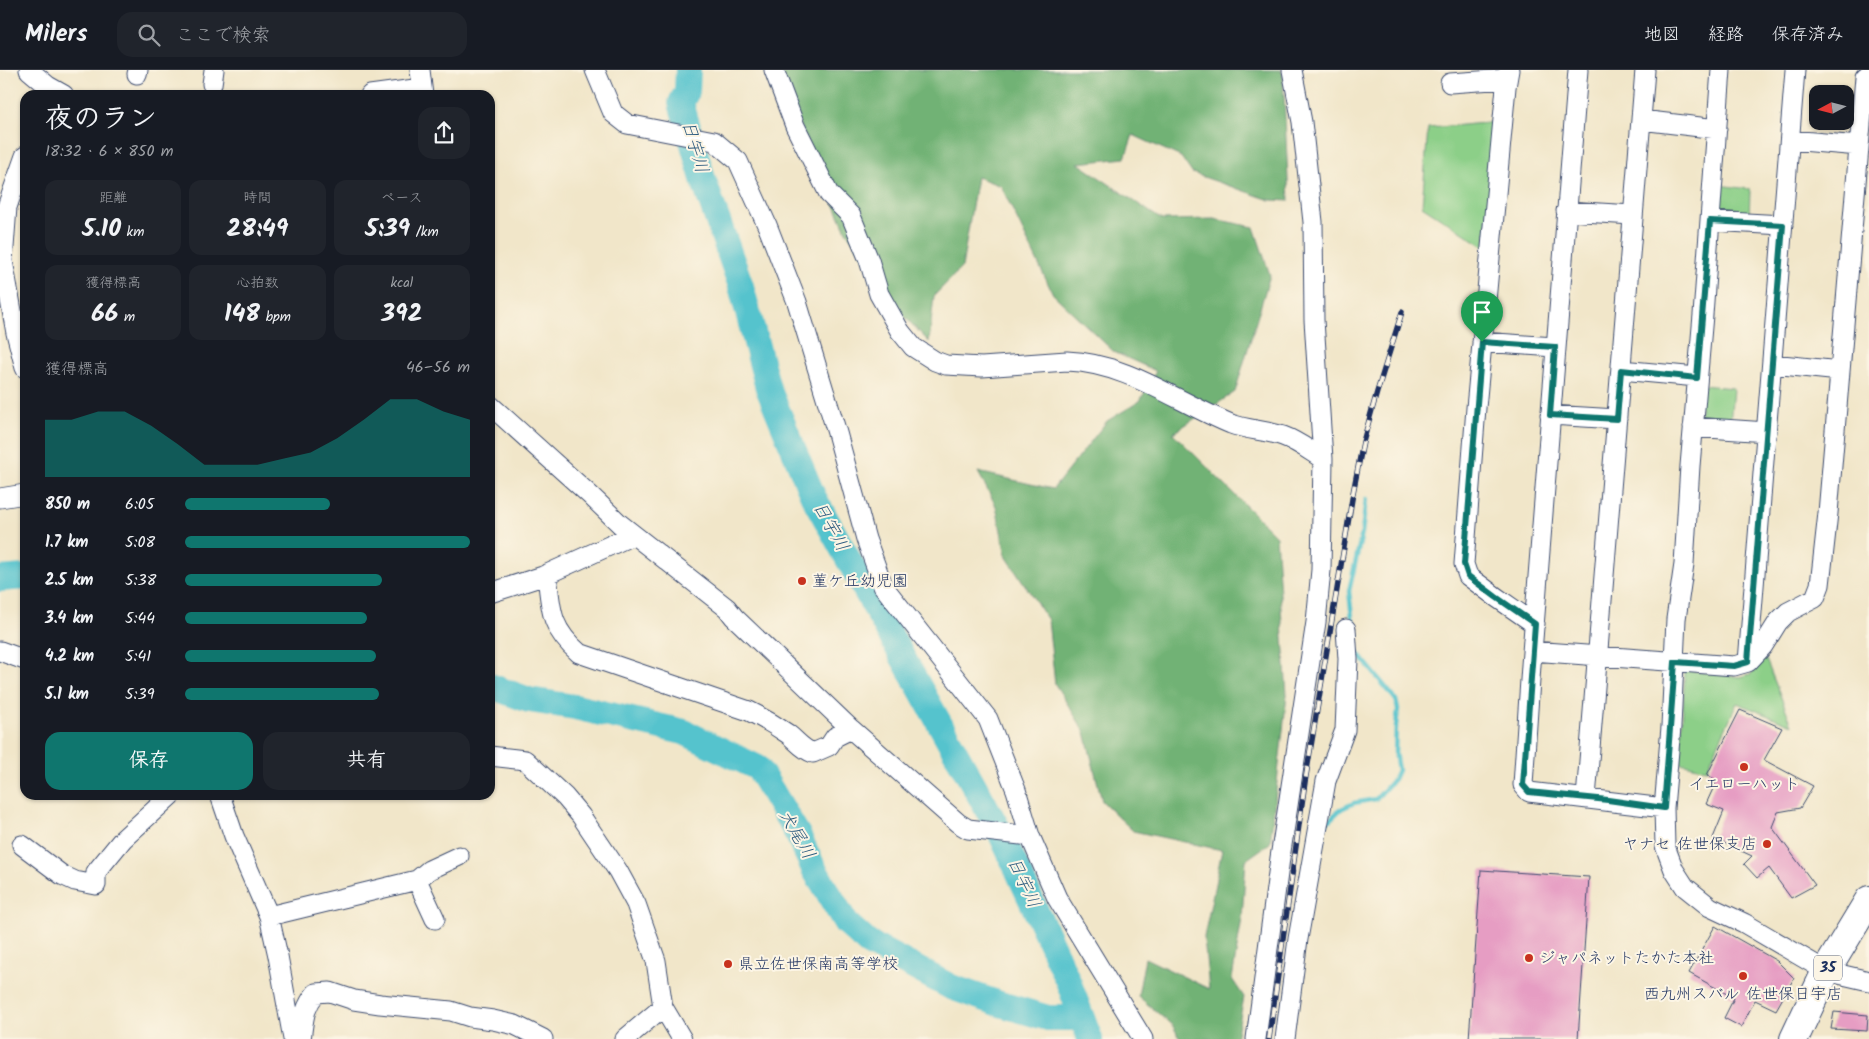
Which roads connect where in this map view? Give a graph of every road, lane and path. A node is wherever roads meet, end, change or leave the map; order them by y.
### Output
1 (29, 70) edge
2 (595, 70) edge
3 (774, 70) edge
4 (1292, 70) edge
5 (1578, 70) edge
6 (1645, 70) edge
7 (1721, 70) edge
8 (1795, 70) edge
9 (1869, 74) edge
10 (1508, 75) edge
11 (1450, 83) dead end
12 (422, 84) edge
13 (53, 86) edge
14 (394, 90) edge
15 (1641, 120) junction
16 (1717, 130) junction
17 (1790, 140) junction
18 (1860, 146) junction
19 (20, 171) edge
20 (1566, 211) junction
21 (1633, 216) junction
22 (1710, 221) junction
23 (1783, 225) junction
24 (17, 300) edge
25 (8, 332) edge
26 (1482, 342) junction
27 (1555, 347) junction
28 (20, 357) edge
29 (1772, 364) junction
30 (1621, 370) junction
31 (1840, 370) junction
32 (1697, 378) junction
33 (495, 410) edge
34 (1550, 415) junction
35 (1617, 419) junction
36 (1693, 427) junction
37 (1766, 432) junction
38 (1323, 459) junction
39 (20, 495) edge
40 (0, 498) edge
41 (633, 535) junction
42 (548, 574) junction
43 (495, 591) edge
44 (1535, 624) junction
45 (1346, 629) dead end
46 (1532, 651) junction
47 (0, 652) edge
48 (1598, 655) junction
49 (20, 658) edge
50 (1675, 662) junction
51 (1748, 662) junction
52 (851, 728) junction
53 (495, 757) edge
54 (1586, 798) junction
55 (165, 800) edge
56 (221, 800) edge
57 (1664, 808) junction
58 (1025, 835) junction
59 (22, 845) dead end
60 (459, 856) dead end
61 (417, 880) junction
62 (1869, 900) edge
63 (269, 916) junction
64 (435, 919) dead end
65 (1826, 970) junction
66 (1869, 981) edge
67 (663, 1007) junction
68 (293, 1039) edge
69 (301, 1039) edge
70 (543, 1039) edge
71 (625, 1039) edge
72 (682, 1039) edge
73 (1143, 1039) edge
74 (1256, 1039) edge
75 (1285, 1039) edge
76 (1794, 1039) edge

1 - 13 street
2 - 58 street
3 - 38 street
4 - 38 street
5 - 20 street
6 - 15 street
7 - 16 street
8 - 17 street
9 - 18 street
10 - 11 street
10 - 26 street
12 - 14 street
15 - 16 street
15 - 21 street
16 - 22 street
17 - 18 street
17 - 23 street
18 - 31 street
19 - 24 street
20 - 21 street
20 - 27 street
21 - 30 street
22 - 23 street
22 - 32 street
23 - 29 street
24 - 25 street
25 - 28 street
26 - 27 street
26 - 44 street
27 - 34 street
29 - 31 street
29 - 37 street
30 - 32 street
30 - 35 street
31 - 51 street
32 - 36 street
33 - 41 street
34 - 35 street
34 - 44 street
35 - 48 street
36 - 37 street
36 - 50 street
37 - 51 street
38 - 74 street
39 - 40 street
41 - 42 street
41 - 52 street
42 - 43 street
42 - 52 street
44 - 46 street
45 - 75 street
46 - 48 street
46 - 54 street
47 - 49 street
48 - 50 street
48 - 54 street
50 - 51 street
50 - 57 street
52 - 58 street
53 - 67 street
54 - 57 street
55 - 59 street
56 - 63 street
57 - 65 street
58 - 73 street
60 - 61 street
61 - 63 street
61 - 64 street
62 - 65 highway, 35
63 - 68 street
65 - 66 street
65 - 76 highway, 35
67 - 71 street
67 - 72 street
69 - 70 street

